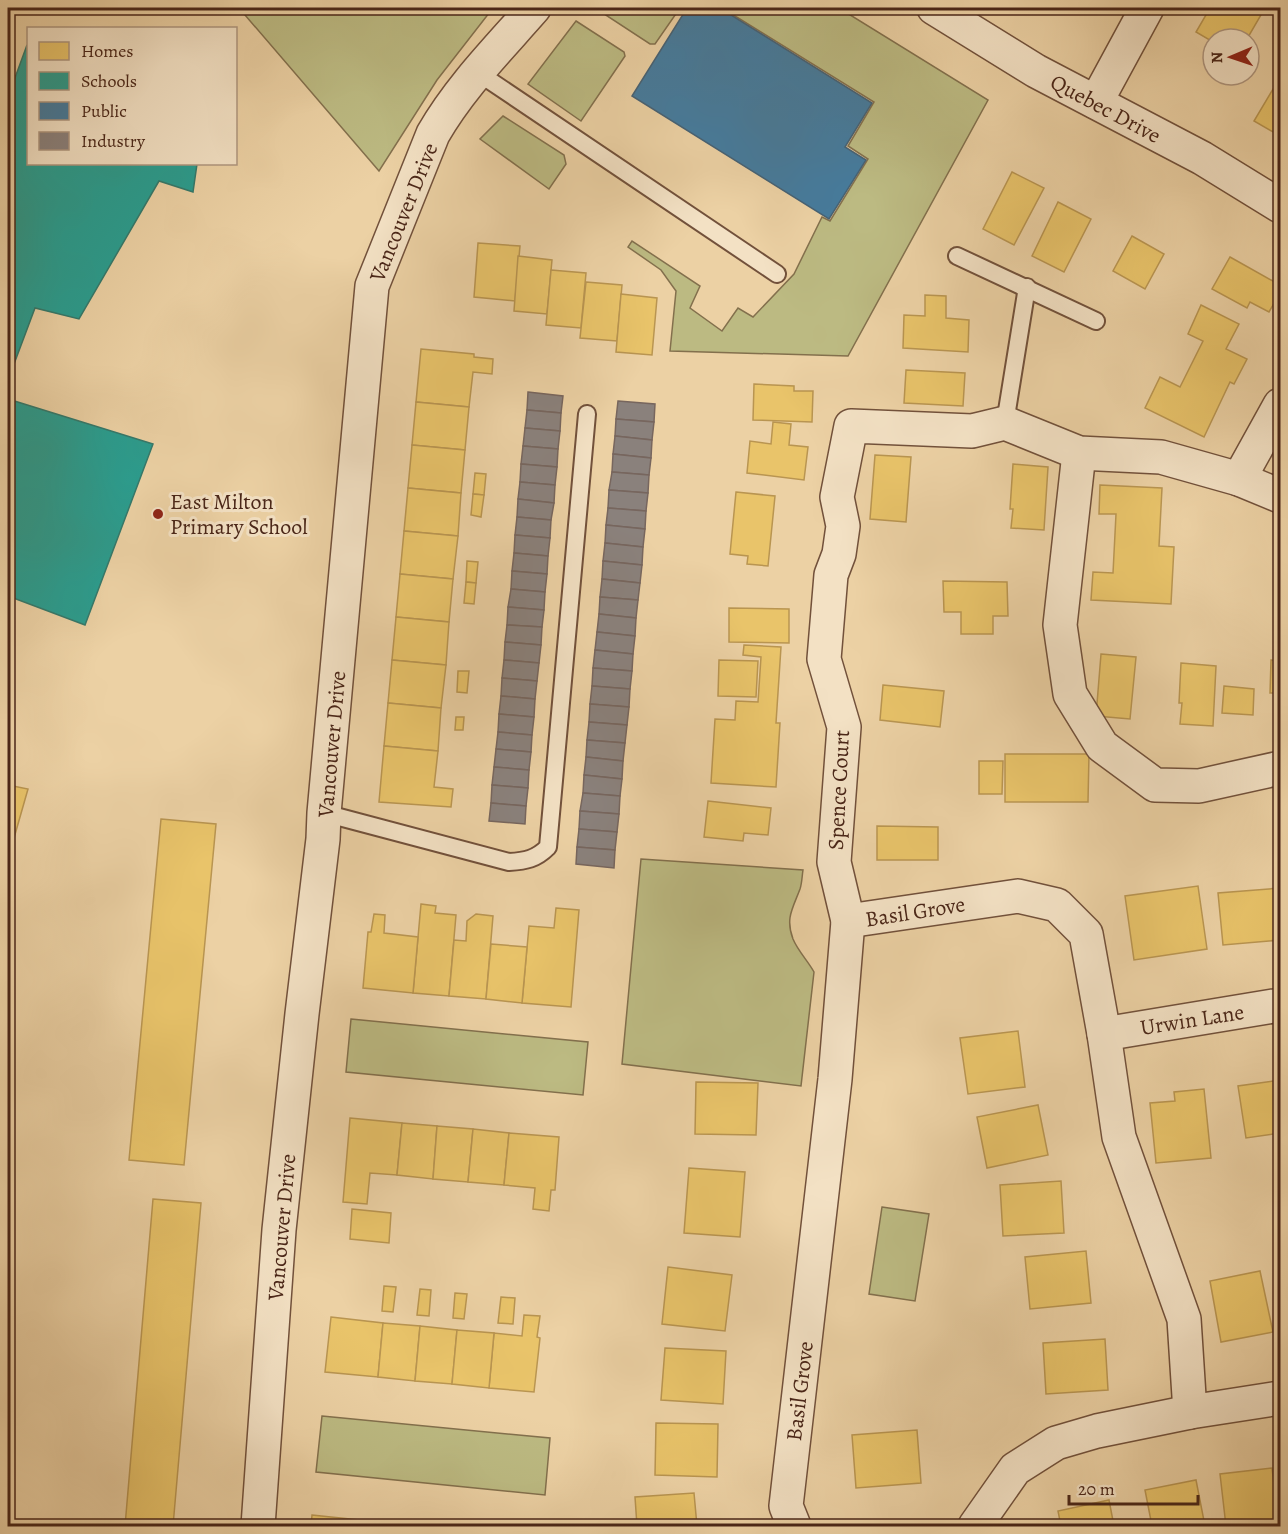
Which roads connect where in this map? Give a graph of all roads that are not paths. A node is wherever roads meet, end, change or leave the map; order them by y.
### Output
1 (534, 8) edge
2 (934, 8) edge
3 (1147, 8) edge
4 (477, 72) junction
5 (1096, 102) junction
6 (1281, 206) edge
7 (957, 256) dead end
8 (777, 274) dead end
9 (1027, 287) junction
10 (1096, 321) dead end
11 (1281, 405) edge
12 (587, 414) dead end
13 (1005, 423) junction
14 (1079, 453) junction
15 (1239, 479) junction
16 (1281, 496) edge
17 (1281, 768) edge
18 (324, 813) junction
19 (848, 921) junction
20 (1281, 1005) edge
21 (1104, 1034) junction
22 (1281, 1398) edge
23 (1190, 1412) junction
24 (976, 1526) edge
25 (258, 1527) edge
26 (794, 1527) edge

1 - 4 street, Vancouver Drive
2 - 5 street, Quebec Drive
3 - 5 street
4 - 8 lane
4 - 18 street, Vancouver Drive
5 - 6 street, Quebec Drive
7 - 9 lane
9 - 10 lane
9 - 13 lane
11 - 15 street
12 - 18 lane
13 - 14 street
13 - 19 street, Spence Court
14 - 15 street
14 - 17 street
15 - 16 street
18 - 25 street, Vancouver Drive
19 - 21 street, Basil Grove
19 - 26 street, Basil Grove
20 - 21 street, Urwin Lane
21 - 23 street, Basil Grove
22 - 23 street
23 - 24 street

